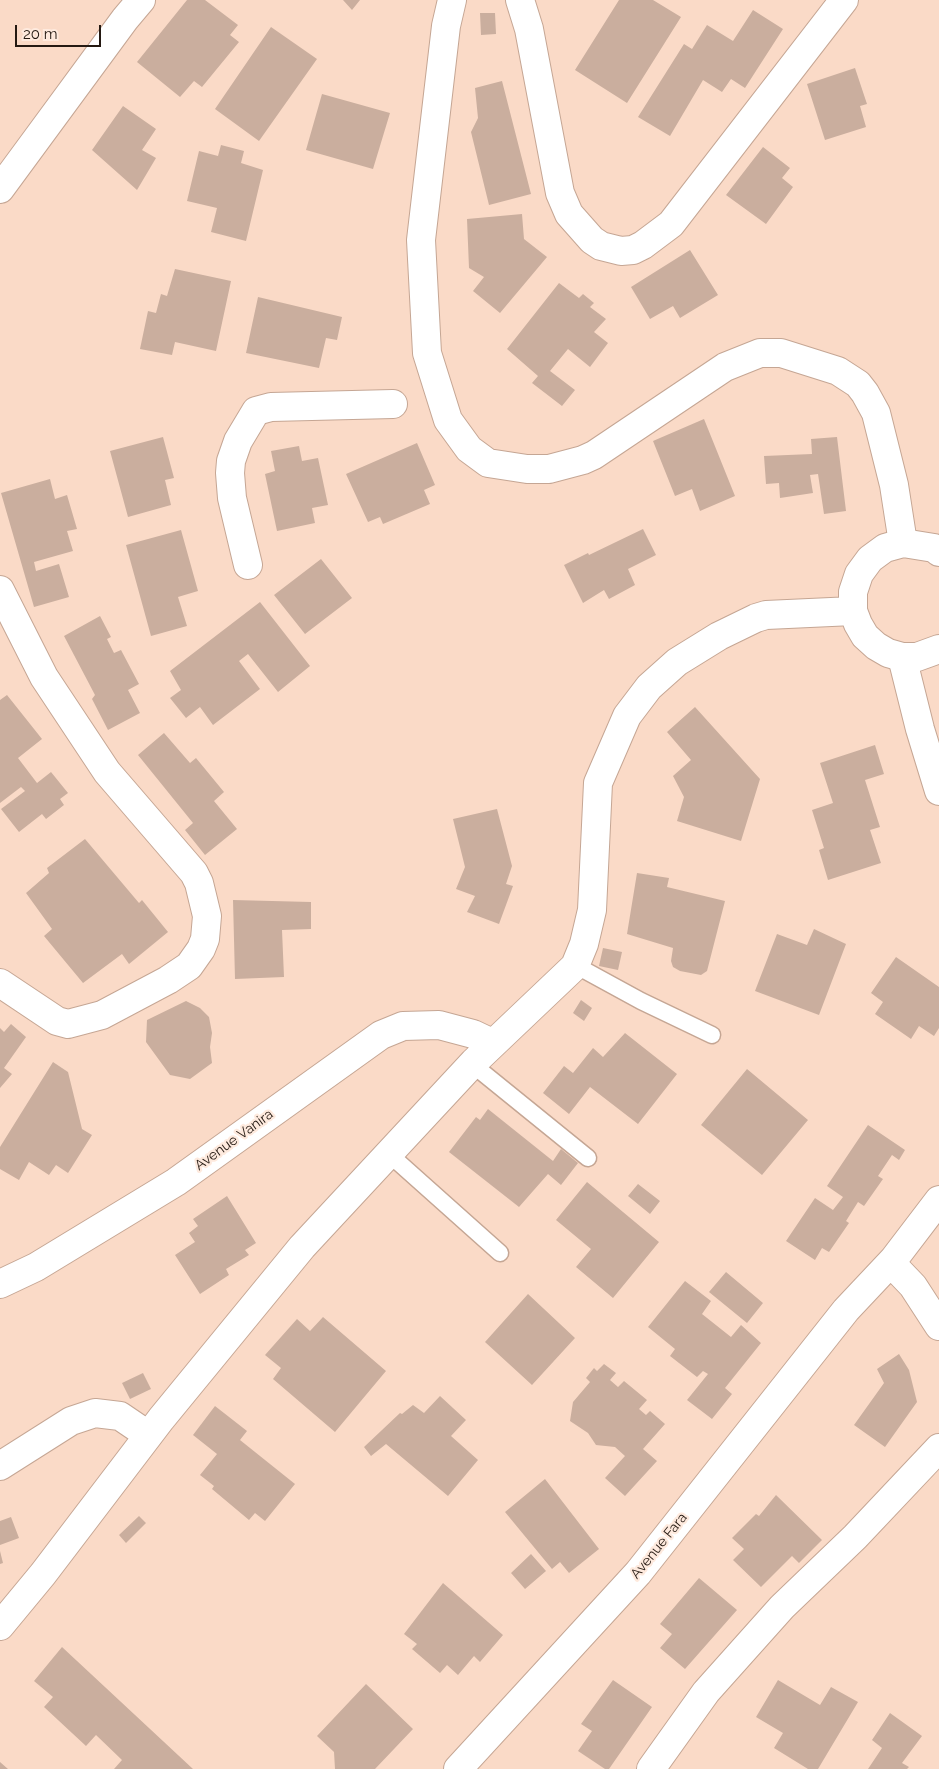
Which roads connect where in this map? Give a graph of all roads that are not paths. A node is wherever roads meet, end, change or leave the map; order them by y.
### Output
1 (142, 0) edge
2 (452, 0) edge
3 (520, 0) edge
4 (844, 0) edge
5 (0, 189) edge
6 (393, 404) dead end
7 (903, 543) junction
8 (939, 552) edge
9 (248, 565) dead end
10 (0, 590) edge
11 (854, 611) junction
12 (939, 649) edge
13 (902, 657) junction
14 (939, 791) edge
15 (575, 965) junction
16 (0, 982) edge
17 (712, 1035) dead end
18 (483, 1038) junction
19 (472, 1064) junction
20 (388, 1153) junction
21 (588, 1158) dead end
22 (939, 1200) edge
23 (500, 1253) dead end
24 (890, 1263) junction
25 (0, 1284) edge
26 (939, 1326) edge
27 (148, 1435) junction
28 (939, 1448) edge
29 (0, 1466) edge
30 (0, 1626) edge
31 (458, 1769) edge
32 (651, 1769) edge

1 - 5 street
2 - 7 street
3 - 4 street
6 - 9 street
7 - 8 street
7 - 11 street
10 - 16 street
11 - 13 street
11 - 15 street
12 - 13 street
13 - 14 street
15 - 17 lane
15 - 18 street
18 - 19 street
18 - 25 street, Avenue Vanira
19 - 20 street
19 - 21 lane
20 - 23 lane
20 - 27 street
22 - 24 street, Avenue Fara
24 - 26 street
24 - 31 street, Avenue Fara
27 - 29 street
27 - 30 street
28 - 32 street

